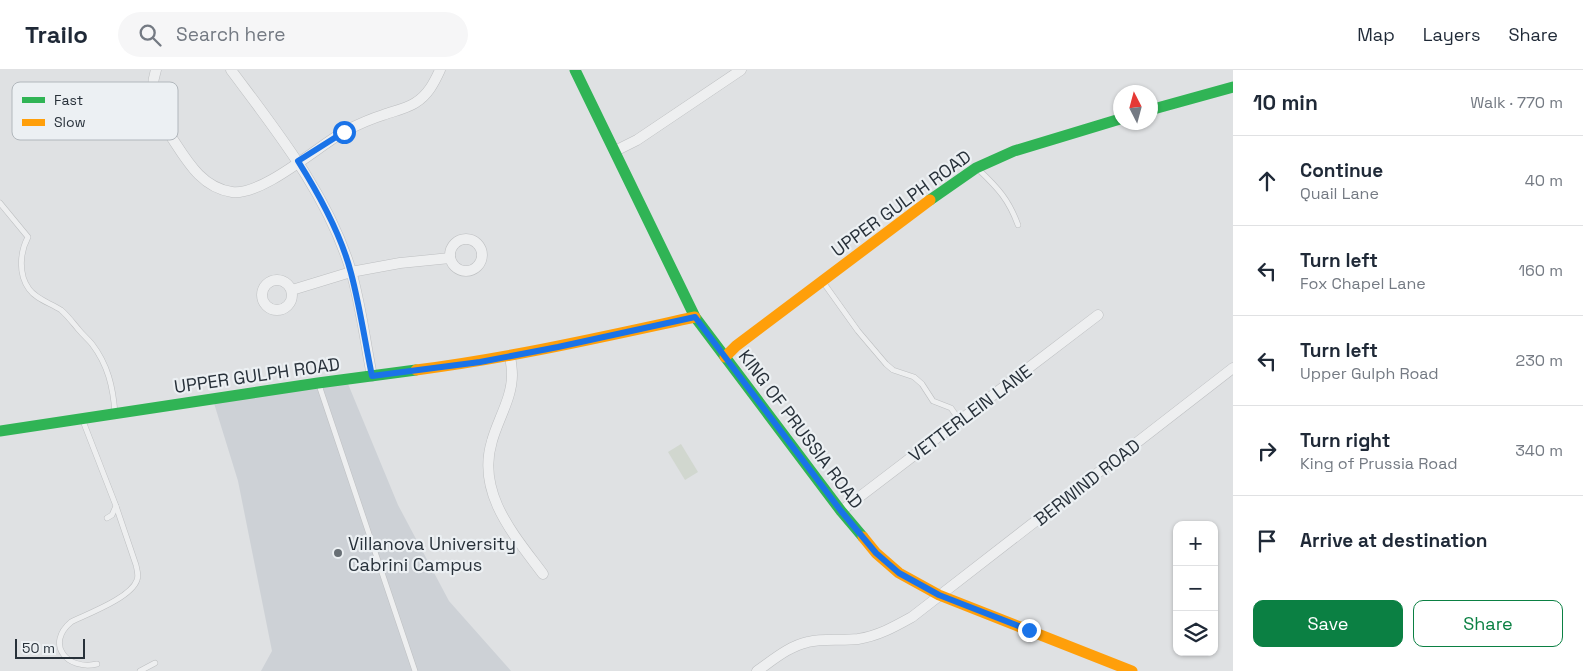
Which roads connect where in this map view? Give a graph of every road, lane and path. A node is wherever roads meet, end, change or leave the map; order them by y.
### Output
1 (231, 70) edge
2 (440, 70) edge
3 (575, 70) edge
4 (741, 70) edge
5 (1233, 87) edge
6 (1158, 108) edge
7 (1113, 121) edge
8 (174, 140) edge
9 (615, 151) junction
10 (298, 161) junction
11 (976, 168) junction
12 (0, 203) edge
13 (1018, 225) dead end
14 (450, 258) dead end
15 (351, 272) junction
16 (823, 282) junction
17 (292, 290) dead end
18 (1098, 315) dead end
19 (695, 317) junction
20 (510, 356) junction
21 (725, 357) junction
22 (1233, 368) edge
23 (372, 376) junction
24 (318, 383) junction
25 (115, 413) junction
26 (82, 418) junction
27 (960, 421) junction
28 (0, 430) edge
29 (116, 506) junction
30 (841, 511) junction
31 (107, 518) dead end
32 (544, 574) dead end
33 (939, 595) junction
34 (155, 663) dead end
35 (97, 664) dead end
36 (769, 668) edge
37 (84, 670) edge
38 (140, 671) edge
39 (415, 671) edge
40 (757, 671) edge
41 (1132, 671) edge

1 - 10 street
2 - 10 street
3 - 9 street, KING OF PRUSSIA ROAD
4 - 9 street
5 - 6 street
7 - 11 street, UPPER GULPH ROAD
8 - 10 street
9 - 19 street, KING OF PRUSSIA ROAD
10 - 15 street
11 - 13 lane
11 - 16 street, UPPER GULPH ROAD
12 - 25 lane
14 - 15 street
15 - 17 street
15 - 23 street
16 - 21 street, UPPER GULPH ROAD
16 - 27 lane
18 - 27 street, VETTERLEIN LANE
19 - 20 street, UPPER GULPH ROAD
19 - 21 street, KING OF PRUSSIA ROAD
20 - 23 street, UPPER GULPH ROAD
20 - 32 street
21 - 30 street, KING OF PRUSSIA ROAD
22 - 33 street, BERWIND ROAD
23 - 24 street, UPPER GULPH ROAD
24 - 25 street, UPPER GULPH ROAD
24 - 39 lane
25 - 26 street, UPPER GULPH ROAD
26 - 28 street, UPPER GULPH ROAD
26 - 29 lane
27 - 30 street, VETTERLEIN LANE
29 - 31 lane
29 - 37 lane
30 - 33 street, KING OF PRUSSIA ROAD
33 - 36 street, BERWIND ROAD
33 - 41 street, KING OF PRUSSIA ROAD
34 - 38 lane
35 - 37 lane
36 - 40 street, BERWIND ROAD

